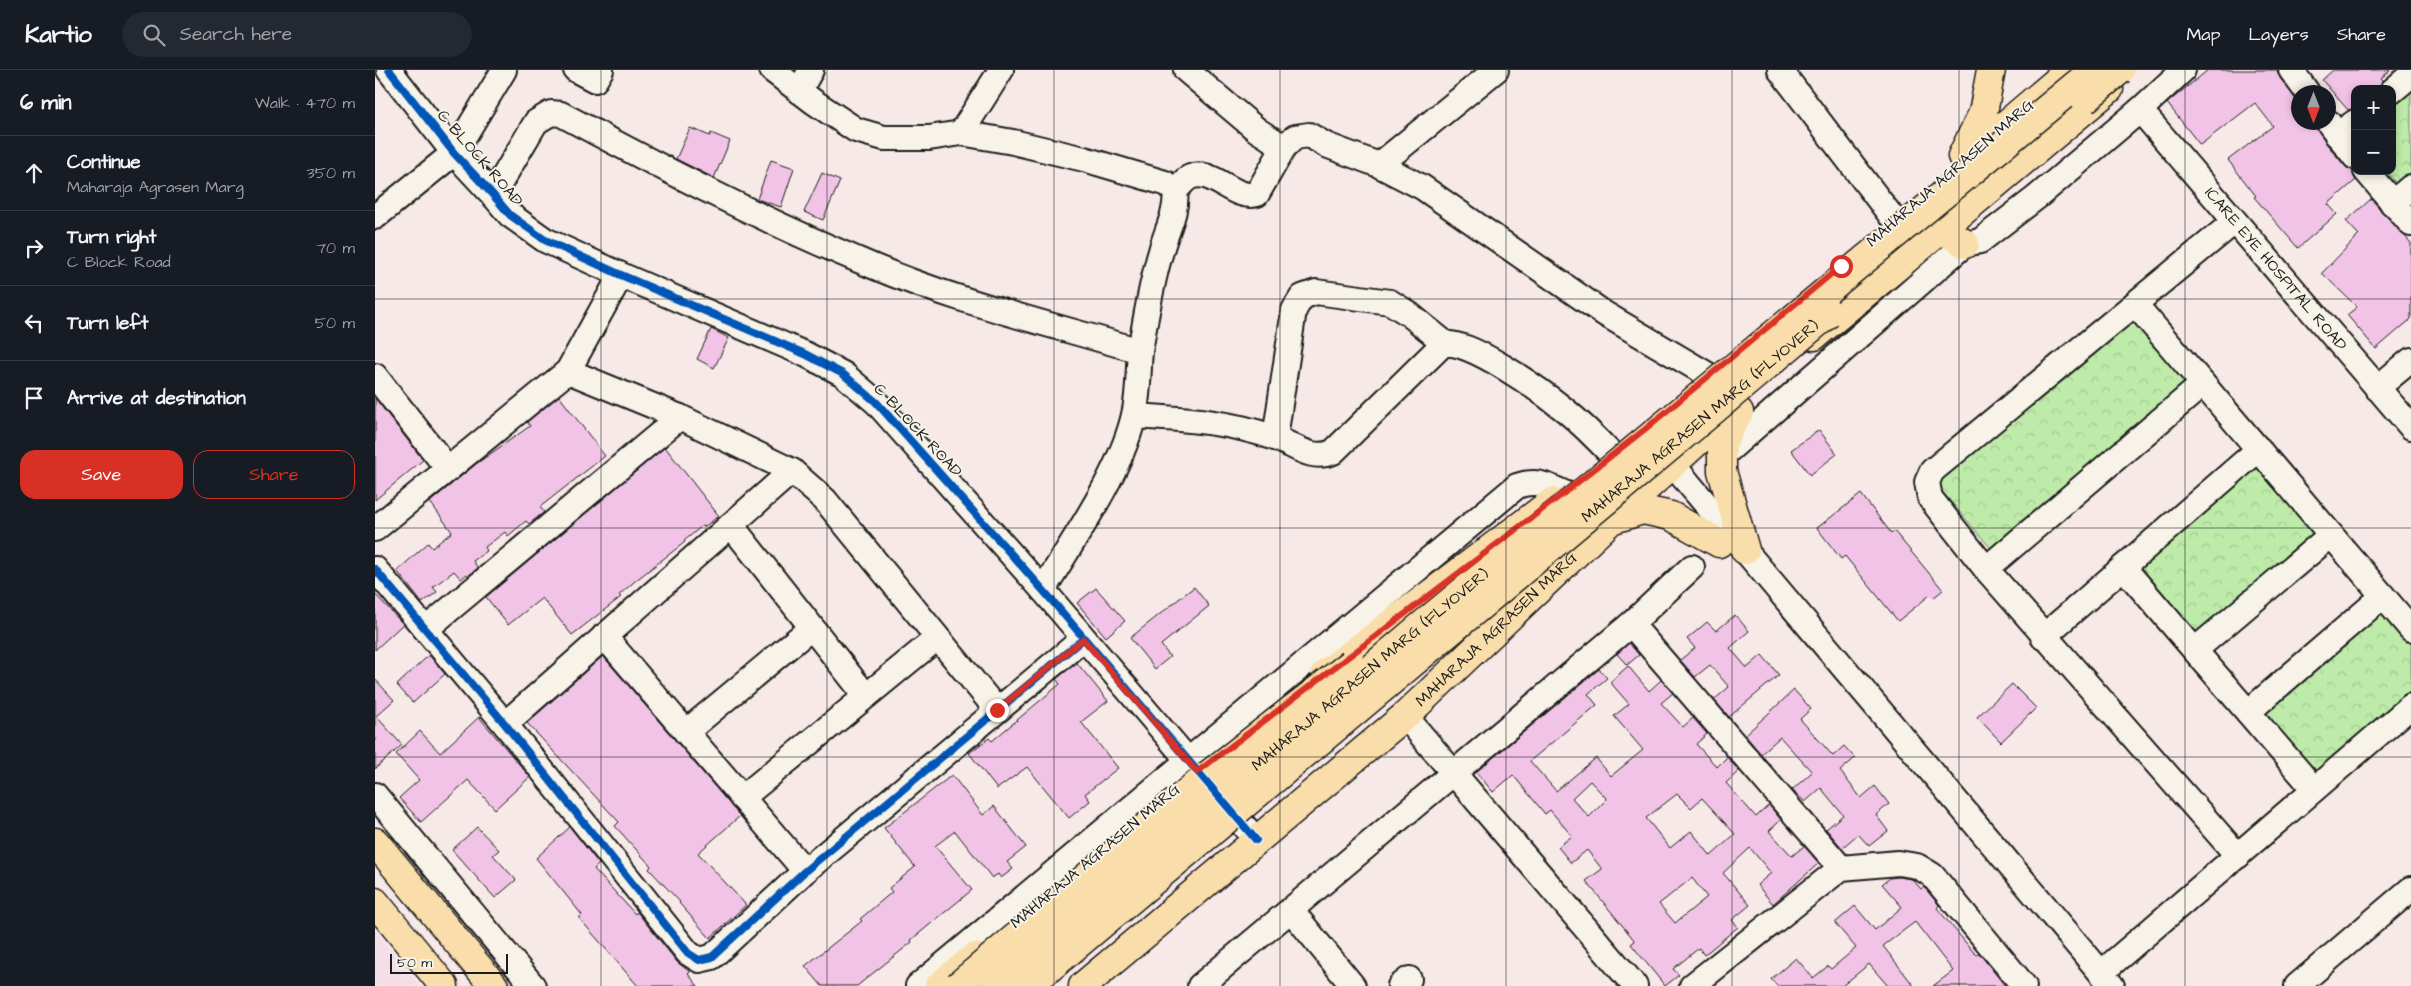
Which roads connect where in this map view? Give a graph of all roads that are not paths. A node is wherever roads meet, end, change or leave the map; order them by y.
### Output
1 (389, 70) edge
2 (503, 70) edge
3 (576, 70) edge
4 (601, 70) edge
5 (772, 70) edge
6 (811, 70) edge
7 (1001, 70) edge
8 (1186, 70) edge
9 (1496, 70) edge
10 (1780, 70) edge
11 (1991, 70) edge
12 (2183, 70) edge
13 (2291, 70) edge
14 (2096, 72) edge
15 (2411, 75) edge
16 (2302, 85) edge
17 (2396, 88) edge
18 (799, 91) junction
19 (2090, 104) junction
20 (2140, 110) junction
21 (2340, 126) edge
22 (961, 133) junction
23 (1284, 147) junction
24 (2351, 149) edge
25 (454, 153) junction
26 (1379, 165) junction
27 (1957, 167) junction
28 (2370, 175) edge
29 (2411, 187) edge
30 (1175, 191) junction
31 (493, 195) junction
32 (2392, 203) junction
33 (375, 217) edge
34 (1895, 221) junction
35 (2234, 222) junction
36 (2411, 224) edge
37 (1941, 228) junction
38 (1965, 244) junction
39 (621, 275) junction
40 (2135, 304) junction
41 (1445, 344) junction
42 (1140, 350) junction
43 (2411, 360) edge
44 (568, 371) junction
45 (375, 376) edge
46 (1709, 376) junction
47 (2203, 384) junction
48 (2377, 388) junction
49 (1750, 393) junction
50 (1134, 416) junction
51 (680, 418) junction
52 (2411, 427) edge
53 (1275, 438) junction
54 (2259, 449) junction
55 (1612, 455) junction
56 (1722, 456) junction
57 (448, 469) junction
58 (1667, 470) junction
59 (792, 471) junction
60 (1610, 521) junction
61 (731, 525) junction
62 (375, 529) edge
63 (2331, 535) junction
64 (1719, 543) junction
65 (1745, 550) junction
66 (1692, 567) dead end
67 (2123, 567) junction
68 (375, 569) edge
69 (1985, 569) junction
70 (1043, 590) junction
71 (1496, 593) junction
72 (2383, 596) junction
73 (1631, 624) junction
74 (1420, 626) junction
75 (811, 628) junction
76 (425, 629) junction
77 (2411, 629) edge
78 (604, 636) junction
79 (2043, 637) junction
80 (937, 638) junction
81 (1083, 639) junction
82 (2195, 650) junction
83 (866, 696) junction
84 (2411, 706) edge
85 (997, 710) junction
86 (2248, 712) junction
87 (1405, 716) junction
88 (505, 724) junction
89 (686, 732) junction
90 (1192, 766) junction
91 (1453, 773) junction
92 (2314, 789) junction
93 (375, 795) edge
94 (742, 798) junction
95 (1256, 840) junction
96 (375, 842) edge
97 (2238, 856) junction
98 (1841, 868) junction
99 (805, 871) junction
100 (2411, 890) edge
101 (375, 902) edge
102 (1291, 910) junction
103 (2102, 982) edge
104 (1090, 984) edge
105 (444, 986) edge
106 (494, 986) edge
107 (533, 986) edge
108 (918, 986) edge
109 (939, 986) edge
110 (958, 986) edge
111 (997, 986) edge
112 (1028, 986) edge
113 (1055, 986) edge
114 (1200, 986) edge
115 (1353, 986) edge
116 (1635, 986) edge
117 (1692, 986) edge
118 (2024, 986) edge
119 (2297, 986) edge

1 - 25 street, C BLOCK ROAD
2 - 25 street
3 - 4 street
5 - 18 street
6 - 18 street
7 - 22 street
8 - 23 street
9 - 26 street
10 - 34 street
11 - 27 main road
12 - 20 street
13 - 16 street
14 - 19 main road, MAHARAJA AGRASEN MARG
14 - 19 street
14 - 27 main road, MAHARAJA AGRASEN MARG
14 - 71 main road, MAHARAJA AGRASEN MARG (FLYOVER), bridge
14 - 74 main road, MAHARAJA AGRASEN MARG (FLYOVER), bridge
15 - 17 street
18 - 22 street
19 - 37 main road, MAHARAJA AGRASEN MARG
20 - 35 street, ICARE EYE HOSPITAL ROAD
20 - 38 street
21 - 24 street
22 - 30 street
23 - 26 street
23 - 30 street
25 - 31 street, C BLOCK ROAD
25 - 33 street
26 - 46 street
27 - 34 main road, MAHARAJA AGRASEN MARG
28 - 32 street
29 - 32 street
30 - 42 street
31 - 39 street, C BLOCK ROAD
31 - 42 street
32 - 36 street
34 - 46 main road, MAHARAJA AGRASEN MARG
35 - 40 street
35 - 48 street, ICARE EYE HOSPITAL ROAD
37 - 38 main road
37 - 49 main road, MAHARAJA AGRASEN MARG
38 - 56 street
39 - 44 street
39 - 70 street, C BLOCK ROAD
40 - 47 street
40 - 69 street
41 - 53 street
41 - 53 street
41 - 55 street
42 - 50 street
43 - 48 street
44 - 51 street
44 - 57 street
45 - 57 street
46 - 55 main road, MAHARAJA AGRASEN MARG
47 - 54 street
47 - 69 street
48 - 52 street, ICARE EYE HOSPITAL ROAD
49 - 56 main road
49 - 58 main road, MAHARAJA AGRASEN MARG
50 - 53 street
50 - 70 street
51 - 59 street
51 - 76 street
54 - 63 street
54 - 67 street
55 - 90 main road, MAHARAJA AGRASEN MARG
56 - 65 main road
57 - 62 street
58 - 60 main road, MAHARAJA AGRASEN MARG
58 - 64 street
58 - 65 street
59 - 61 street
59 - 80 street
60 - 64 main road
60 - 87 main road, MAHARAJA AGRASEN MARG
61 - 75 street
61 - 78 street
63 - 72 street
63 - 82 street
64 - 103 street
65 - 103 street
66 - 73 street
67 - 79 street
67 - 82 street
68 - 76 street
69 - 79 street
70 - 81 street, C BLOCK ROAD
71 - 112 main road, MAHARAJA AGRASEN MARG (FLYOVER), bridge
71 - 113 main road, bridge
72 - 77 street
72 - 86 street
73 - 91 street
73 - 98 street
74 - 110 main road, bridge
74 - 111 main road, MAHARAJA AGRASEN MARG (FLYOVER), bridge
75 - 83 street
75 - 89 street
76 - 88 street
78 - 88 street
78 - 89 street
79 - 97 street
80 - 83 street
80 - 85 street
81 - 85 street
81 - 90 street, C BLOCK ROAD
82 - 86 street
83 - 94 street
84 - 92 street
85 - 99 street
86 - 92 street
87 - 91 street
87 - 95 main road, MAHARAJA AGRASEN MARG
88 - 99 street
89 - 94 street
90 - 95 street, C BLOCK ROAD
90 - 108 street
90 - 109 main road, MAHARAJA AGRASEN MARG
91 - 102 street
91 - 116 street
92 - 97 street
93 - 107 street
94 - 99 street
95 - 104 main road, MAHARAJA AGRASEN MARG
96 - 106 main road
97 - 103 street
98 - 117 street
98 - 118 street
100 - 119 street
101 - 105 main road
102 - 114 street
102 - 115 street

